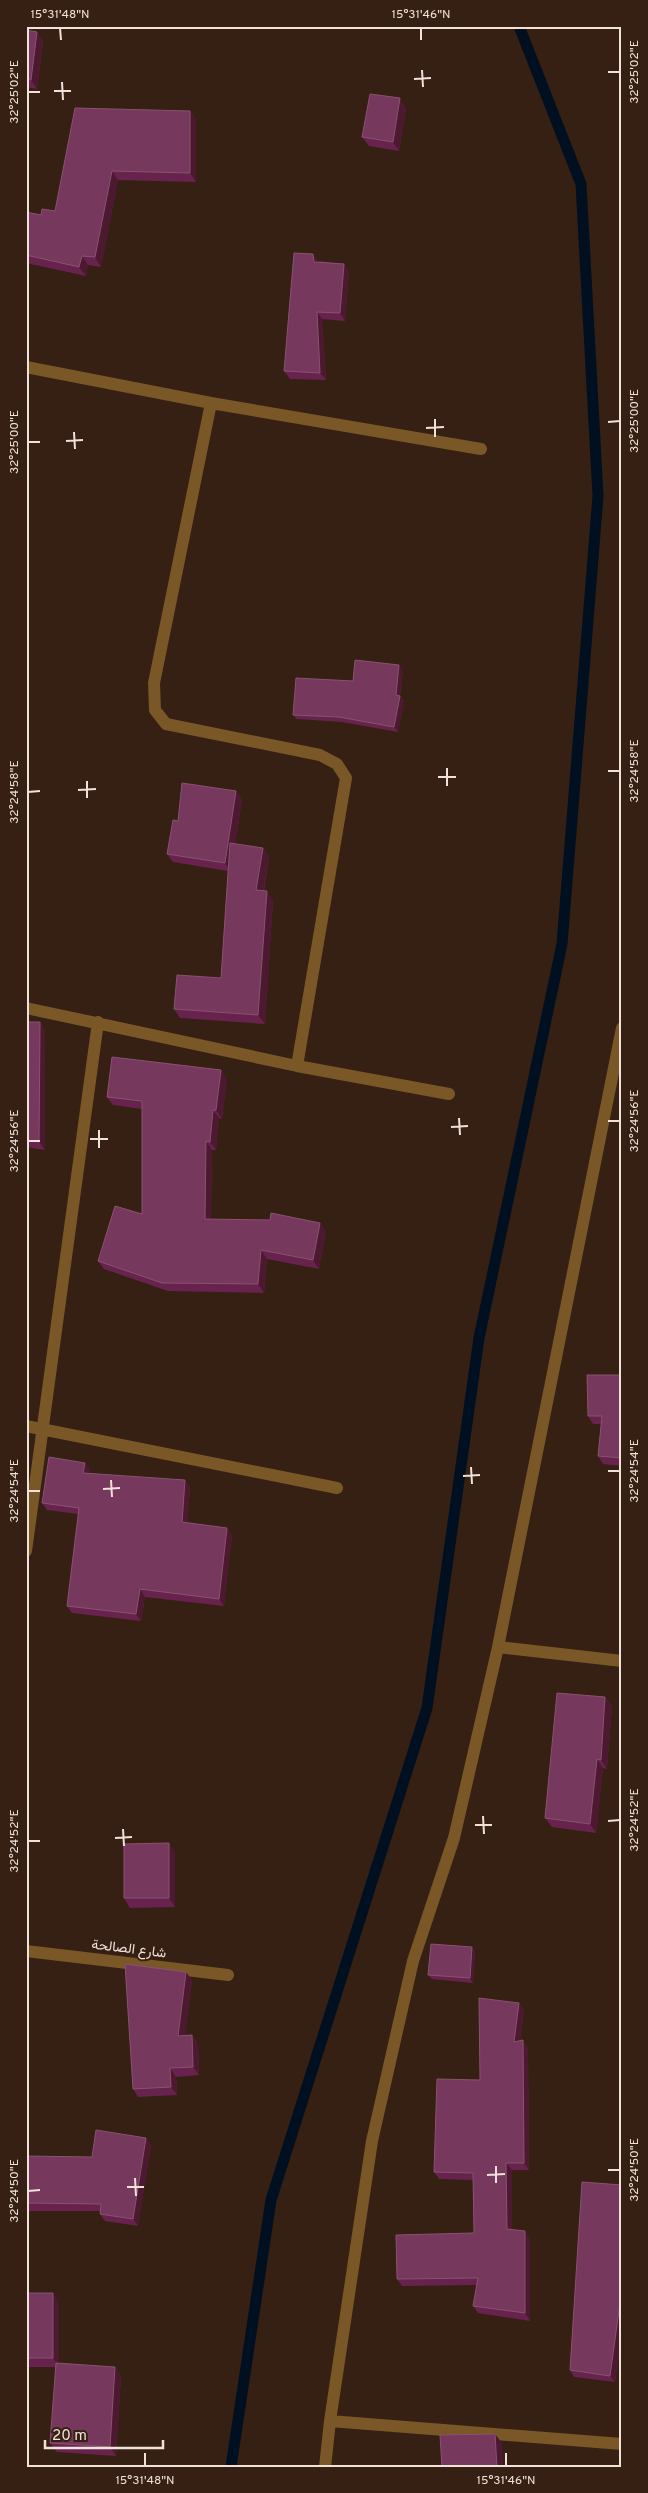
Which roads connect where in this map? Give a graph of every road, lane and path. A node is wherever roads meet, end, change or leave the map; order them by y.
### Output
1 (26, 367) edge
2 (211, 403) junction
3 (481, 449) dead end
4 (26, 1008) edge
5 (98, 1022) junction
6 (622, 1028) edge
7 (297, 1066) junction
8 (449, 1094) dead end
9 (26, 1426) edge
10 (42, 1429) junction
11 (337, 1488) dead end
12 (26, 1551) edge
13 (498, 1647) junction
14 (622, 1661) edge
15 (26, 1951) edge
16 (228, 1975) dead end
17 (330, 2420) junction
18 (622, 2444) edge
19 (326, 2467) edge

1 - 2 street
2 - 3 street
2 - 7 street
4 - 5 street
5 - 7 street
5 - 10 street
6 - 13 street
7 - 8 street
9 - 10 street
10 - 11 street
10 - 12 street
13 - 14 street
13 - 17 street
15 - 16 street, شارع الصالحة
17 - 18 street
17 - 19 street

